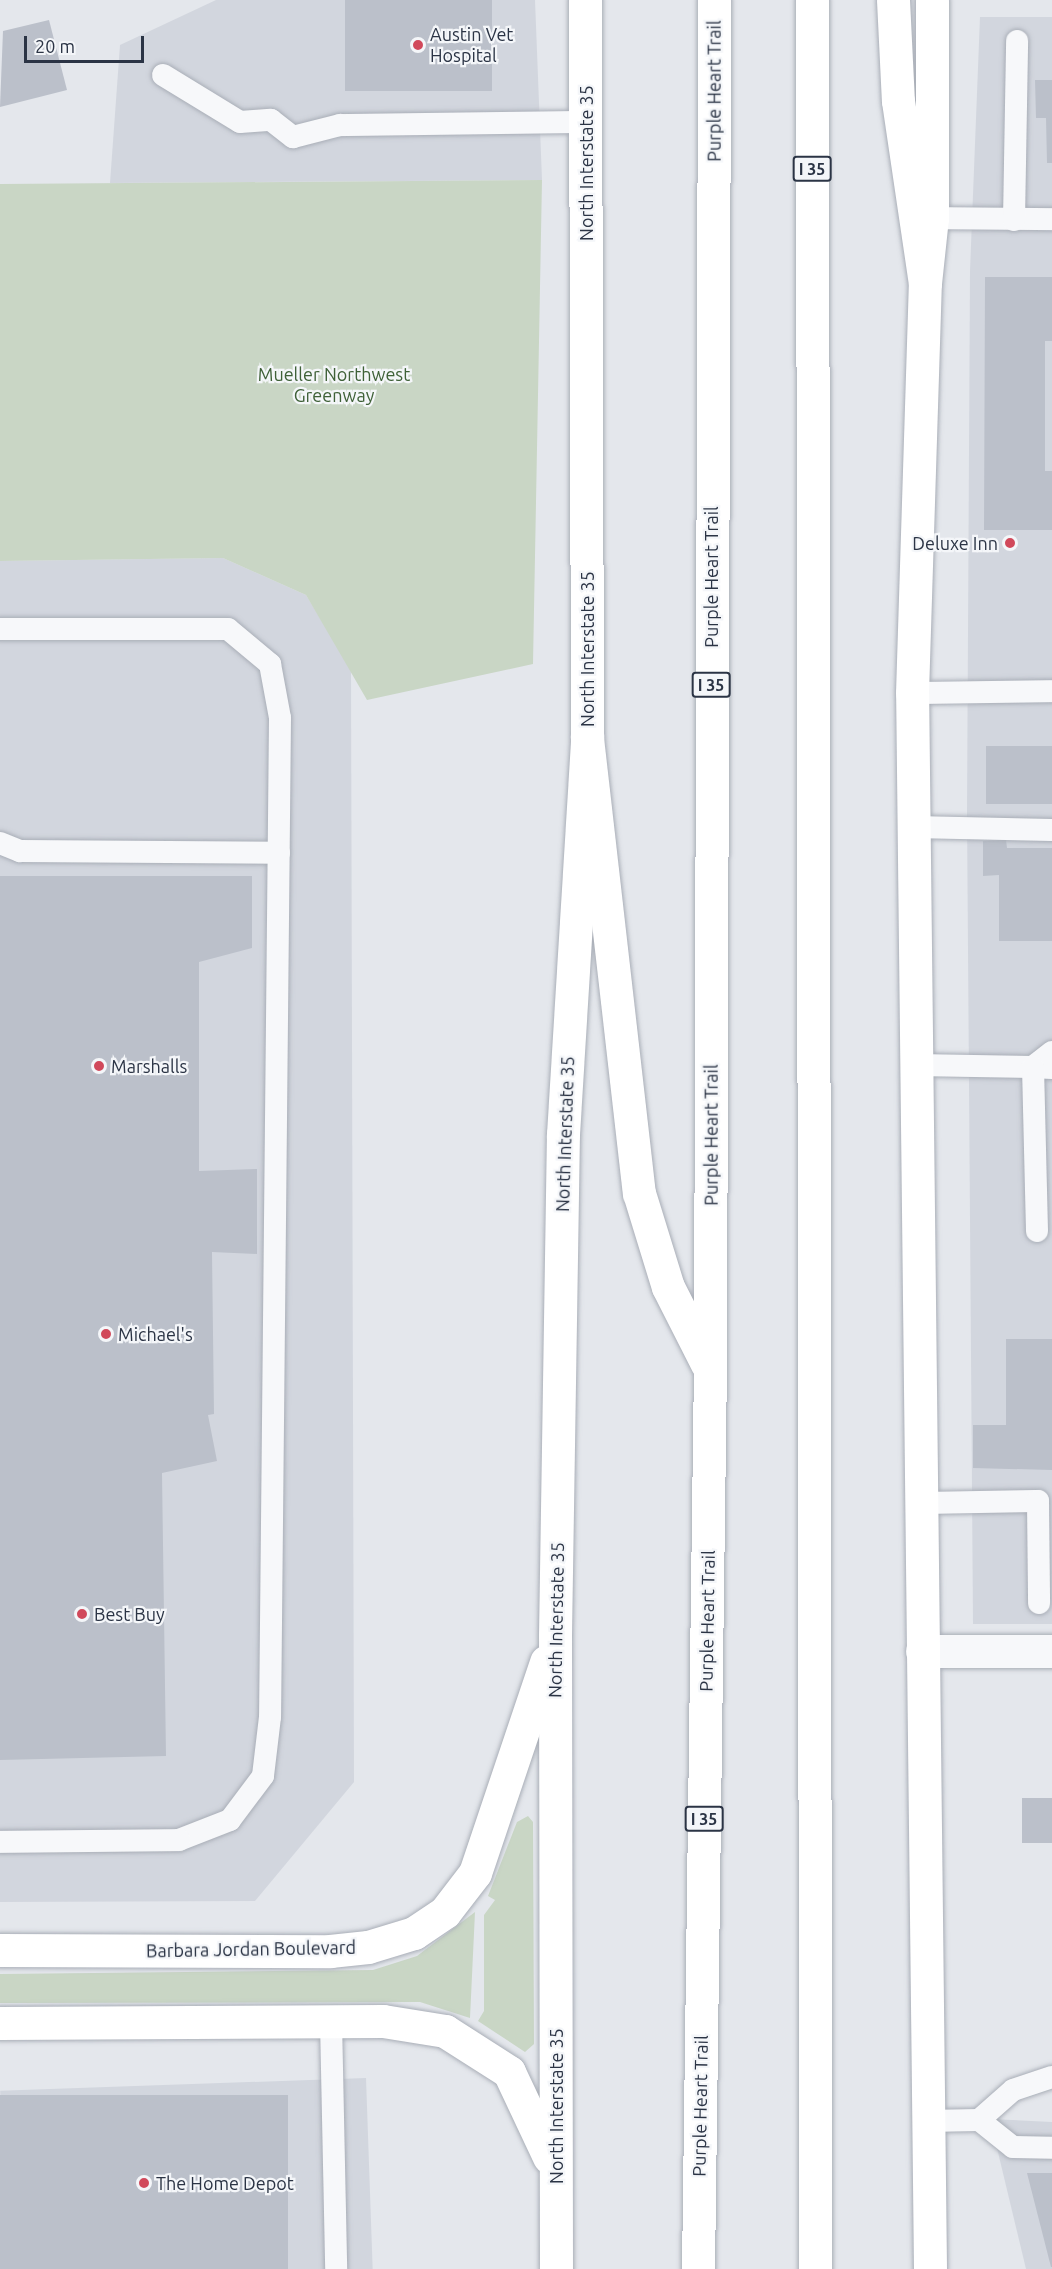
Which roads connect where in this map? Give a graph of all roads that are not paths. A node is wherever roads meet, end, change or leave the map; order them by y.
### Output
1 (585, 0) edge
2 (714, 0) edge
3 (812, 0) edge
4 (893, 0) edge
5 (932, 0) edge
6 (1017, 40) dead end
7 (163, 75) dead end
8 (586, 122) junction
9 (932, 218) junction
10 (1052, 219) edge
11 (1014, 220) junction
12 (925, 283) junction
13 (0, 629) edge
14 (1052, 691) edge
15 (912, 693) junction
16 (588, 738) junction
17 (913, 827) junction
18 (1052, 830) edge
19 (0, 843) edge
20 (279, 854) junction
21 (1052, 1052) edge
22 (915, 1065) junction
23 (1043, 1067) edge
24 (1037, 1231) dead end
25 (710, 1370) junction
26 (920, 1503) junction
27 (1039, 1603) dead end
28 (555, 1635) junction
29 (922, 1651) junction
30 (1052, 1651) edge
31 (0, 1842) edge
32 (0, 1950) edge
33 (331, 2021) junction
34 (0, 2023) edge
35 (1052, 2077) edge
36 (979, 2120) junction
37 (926, 2121) junction
38 (1052, 2148) edge
39 (556, 2172) junction
40 (929, 2231) junction
41 (336, 2269) edge
42 (556, 2269) edge
43 (698, 2269) edge
44 (815, 2269) edge
45 (930, 2269) edge
46 (941, 2269) edge

1 - 8 main road, North Interstate 35
2 - 25 main road, Purple Heart Trail / I 35
3 - 44 main road, I 35
4 - 12 main road
5 - 9 main road
6 - 11 lane
7 - 8 lane
8 - 16 main road, North Interstate 35
9 - 11 lane
9 - 12 main road
10 - 11 lane
12 - 15 main road
13 - 20 lane
14 - 15 lane
15 - 17 main road
16 - 25 main road
16 - 28 main road, North Interstate 35
17 - 18 lane
17 - 22 main road
19 - 20 lane
20 - 31 lane
21 - 23 lane
22 - 23 lane
22 - 26 main road
23 - 24 lane
25 - 43 main road, Purple Heart Trail / I 35
26 - 27 lane
26 - 29 main road
28 - 32 main road, Barbara Jordan Boulevard
28 - 39 main road, North Interstate 35
29 - 30 street
29 - 37 main road
33 - 34 main road
33 - 39 main road
33 - 41 lane
35 - 36 lane
36 - 37 lane
36 - 38 lane
37 - 40 main road
39 - 42 main road, North Interstate 35
40 - 45 main road
40 - 46 main road

